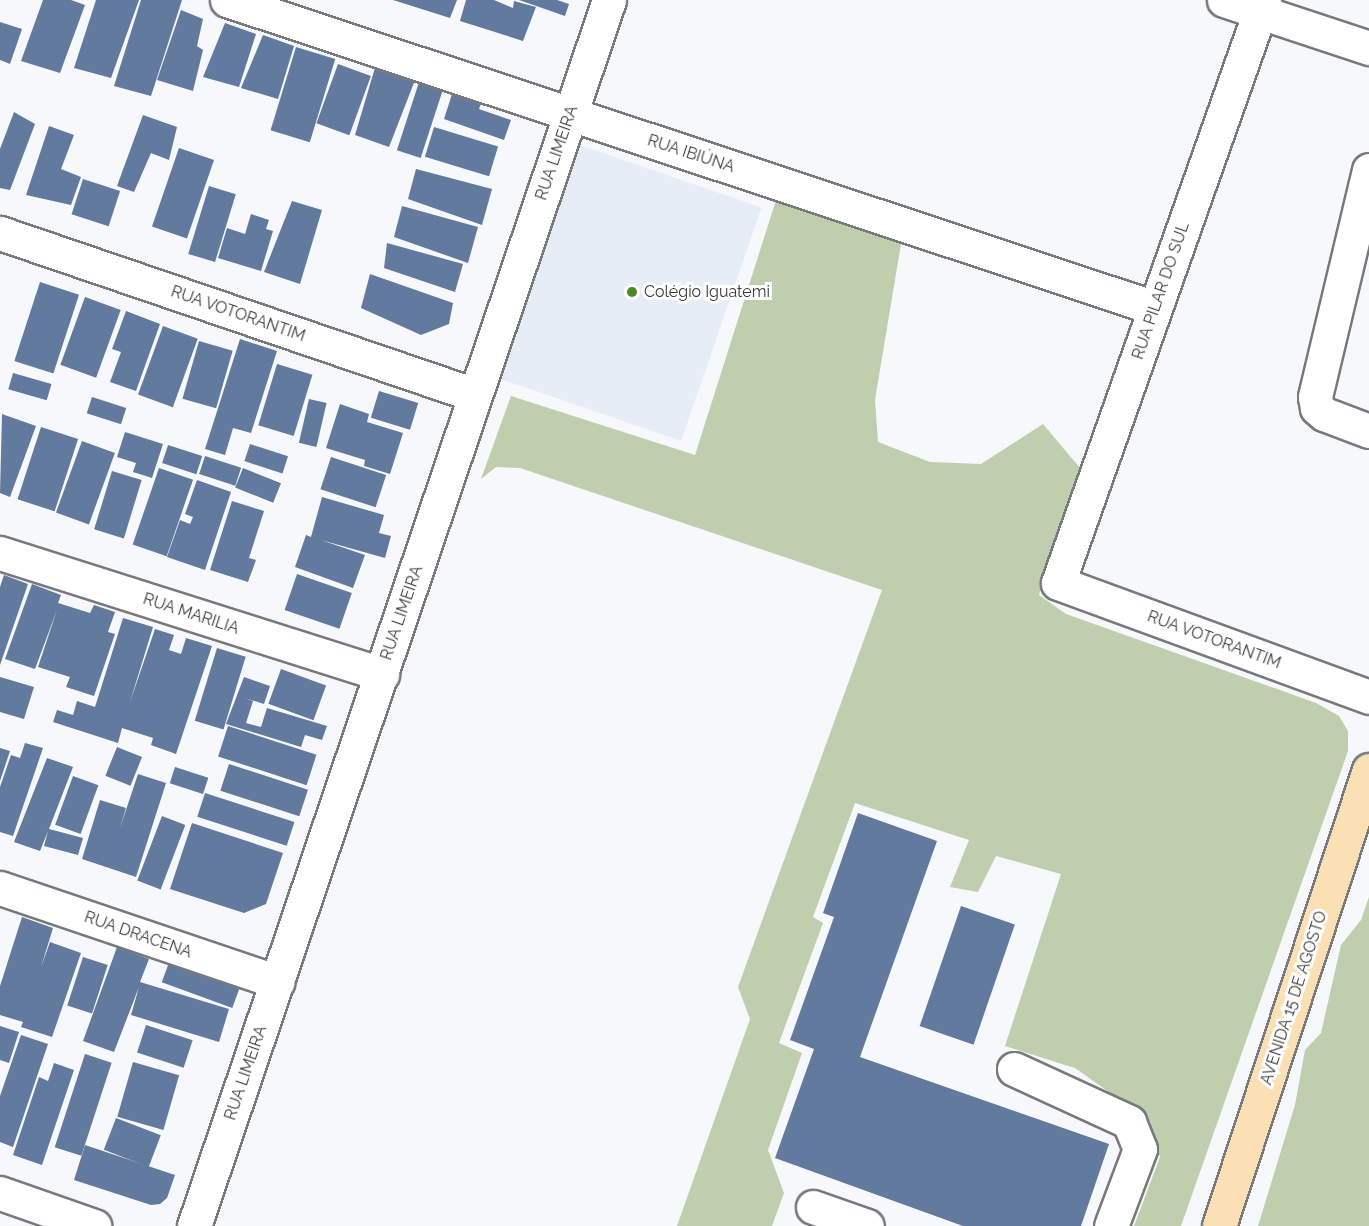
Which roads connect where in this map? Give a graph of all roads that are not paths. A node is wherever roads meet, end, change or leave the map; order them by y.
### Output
1 (227, 0) edge
2 (609, 0) edge
3 (1224, 0) edge
4 (1262, 6) edge
5 (1369, 48) edge
6 (570, 114) junction
7 (1369, 170) edge
8 (0, 233) edge
9 (1155, 308) junction
10 (475, 395) junction
11 (1369, 431) edge
12 (0, 553) edge
13 (1058, 583) joint
14 (382, 674) junction
15 (1369, 697) edge
16 (1369, 770) edge
17 (0, 888) edge
18 (277, 982) junction
19 (1014, 1069) dead end
20 (0, 1193) edge
21 (813, 1207) dead end
22 (94, 1226) edge
23 (194, 1226) edge
24 (867, 1226) edge
25 (1111, 1226) edge
26 (1219, 1226) edge

1 - 6 street, RUA IBIÚNA
2 - 6 street, RUA LIMEIRA
3 - 4 street
4 - 5 street
4 - 9 street, RUA PILAR DO SUL
6 - 9 street, RUA IBIÚNA
6 - 10 street, RUA LIMEIRA
7 - 11 street
8 - 10 street, RUA VOTORANTIM
9 - 13 street, RUA PILAR DO SUL
10 - 14 street, RUA LIMEIRA
12 - 14 street, RUA MARILIA
13 - 15 street, RUA VOTORANTIM
14 - 18 street, RUA LIMEIRA
16 - 26 main road, AVENIDA 15 DE AGOSTO
17 - 18 street, RUA DRACENA
18 - 23 street, RUA LIMEIRA
19 - 25 street
20 - 22 street
21 - 24 street

